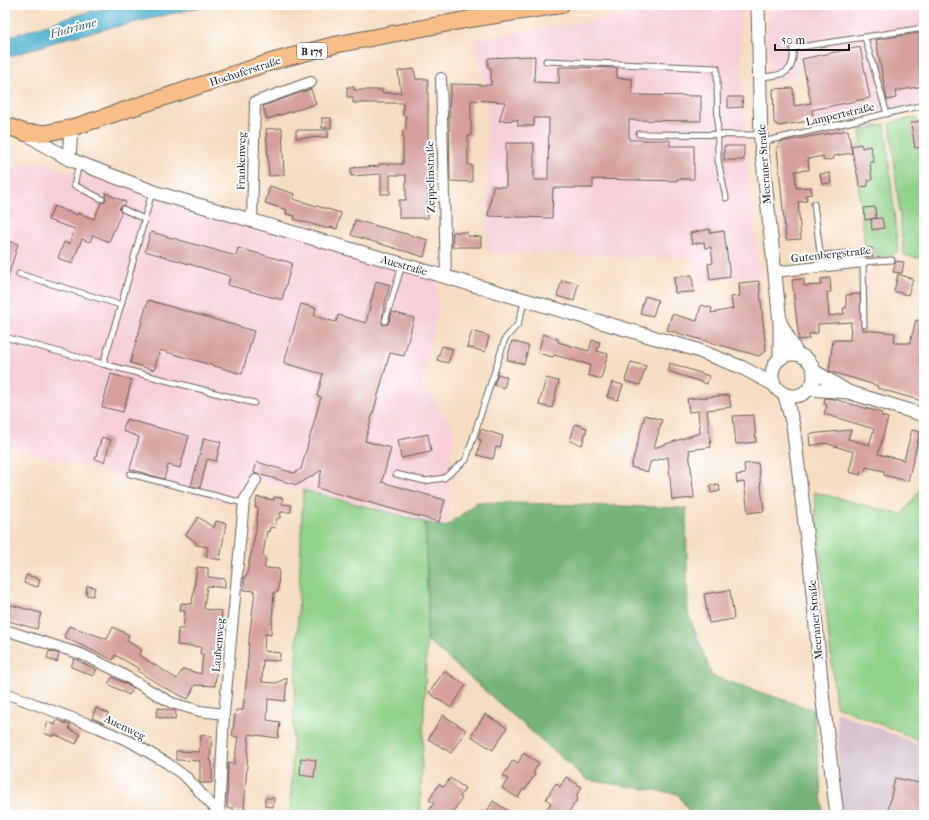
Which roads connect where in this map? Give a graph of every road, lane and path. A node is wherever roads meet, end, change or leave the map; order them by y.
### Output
1 (561, 5) edge
2 (758, 5) edge
3 (924, 28) edge
4 (865, 38) junction
5 (546, 61) dead end
6 (760, 77) junction
7 (441, 78) dead end
8 (311, 82) dead end
9 (924, 105) edge
10 (887, 114) junction
11 (5, 125) edge
12 (72, 128) junction
13 (26, 133) junction
14 (639, 134) dead end
15 (717, 136) junction
16 (761, 138) junction
17 (74, 161) junction
18 (152, 191) junction
19 (726, 198) dead end
20 (102, 199) dead end
21 (814, 204) dead end
22 (123, 209) dead end
23 (144, 219) junction
24 (252, 221) junction
25 (892, 260) dead end
26 (863, 262) junction
27 (403, 264) junction
28 (822, 268) junction
29 (774, 272) junction
30 (19, 274) dead end
31 (446, 276) junction
32 (525, 299) junction
33 (121, 305) junction
34 (385, 321) dead end
35 (780, 322) junction
36 (864, 325) dead end
37 (5, 337) edge
38 (797, 354) junction
39 (777, 363) junction
40 (103, 364) junction
41 (741, 367) junction
42 (814, 371) junction
43 (773, 384) junction
44 (806, 391) junction
45 (848, 392) junction
46 (785, 395) junction
47 (254, 403) dead end
48 (924, 415) edge
49 (793, 425) junction
50 (130, 474) dead end
51 (396, 474) dead end
52 (256, 480) dead end
53 (243, 503) junction
54 (5, 630) edge
55 (5, 693) edge
56 (224, 714) junction
57 (218, 814) edge
58 (837, 815) edge

1 - 12 main road, Hochuferstraße / B 175
2 - 6 street, Meeraner Straße
3 - 4 lane
4 - 6 lane
4 - 10 lane
5 - 15 lane
6 - 16 street, Meeraner Straße
7 - 31 street, Zeppelinstraße
8 - 24 street, Frankenweg
9 - 10 lane, Lampertstraße
10 - 16 lane, Lampertstraße
11 - 13 main road, Hochuferstraße / B 175
12 - 13 main road, Hochuferstraße / B 175
12 - 17 street
13 - 17 street, Auestraße
14 - 15 lane, Lampertstraße
15 - 16 lane, Lampertstraße
15 - 19 lane
16 - 29 street, Meeraner Straße
17 - 18 street, Auestraße
17 - 20 lane
18 - 23 lane
18 - 24 street, Auestraße
21 - 28 lane
22 - 23 lane
23 - 33 lane
24 - 27 street, Auestraße
25 - 26 lane, Gutenbergstraße
26 - 28 street, Gutenbergstraße
26 - 36 lane
27 - 31 street, Auestraße
27 - 34 lane
28 - 29 street, Gutenbergstraße
29 - 35 street, Meeraner Straße
30 - 33 lane
31 - 32 street, Auestraße
32 - 41 street, Auestraße
32 - 51 lane
33 - 40 lane
35 - 38 street, Meeraner Straße
35 - 39 street, Meeraner Straße
37 - 40 lane
38 - 39 street
38 - 42 street
39 - 41 street, Auestraße
39 - 43 street
40 - 47 lane
41 - 43 street, Auestraße
42 - 44 street
42 - 45 street
43 - 46 street
44 - 45 street
44 - 46 street
44 - 49 street, Meeraner Straße
45 - 48 street
46 - 49 street, Meeraner Straße
49 - 58 street, Meeraner Straße
50 - 53 lane
52 - 53 street, Laubenweg
53 - 56 street, Laubenweg
54 - 56 street
55 - 57 street, Auenweg
56 - 57 street, Laubenweg

